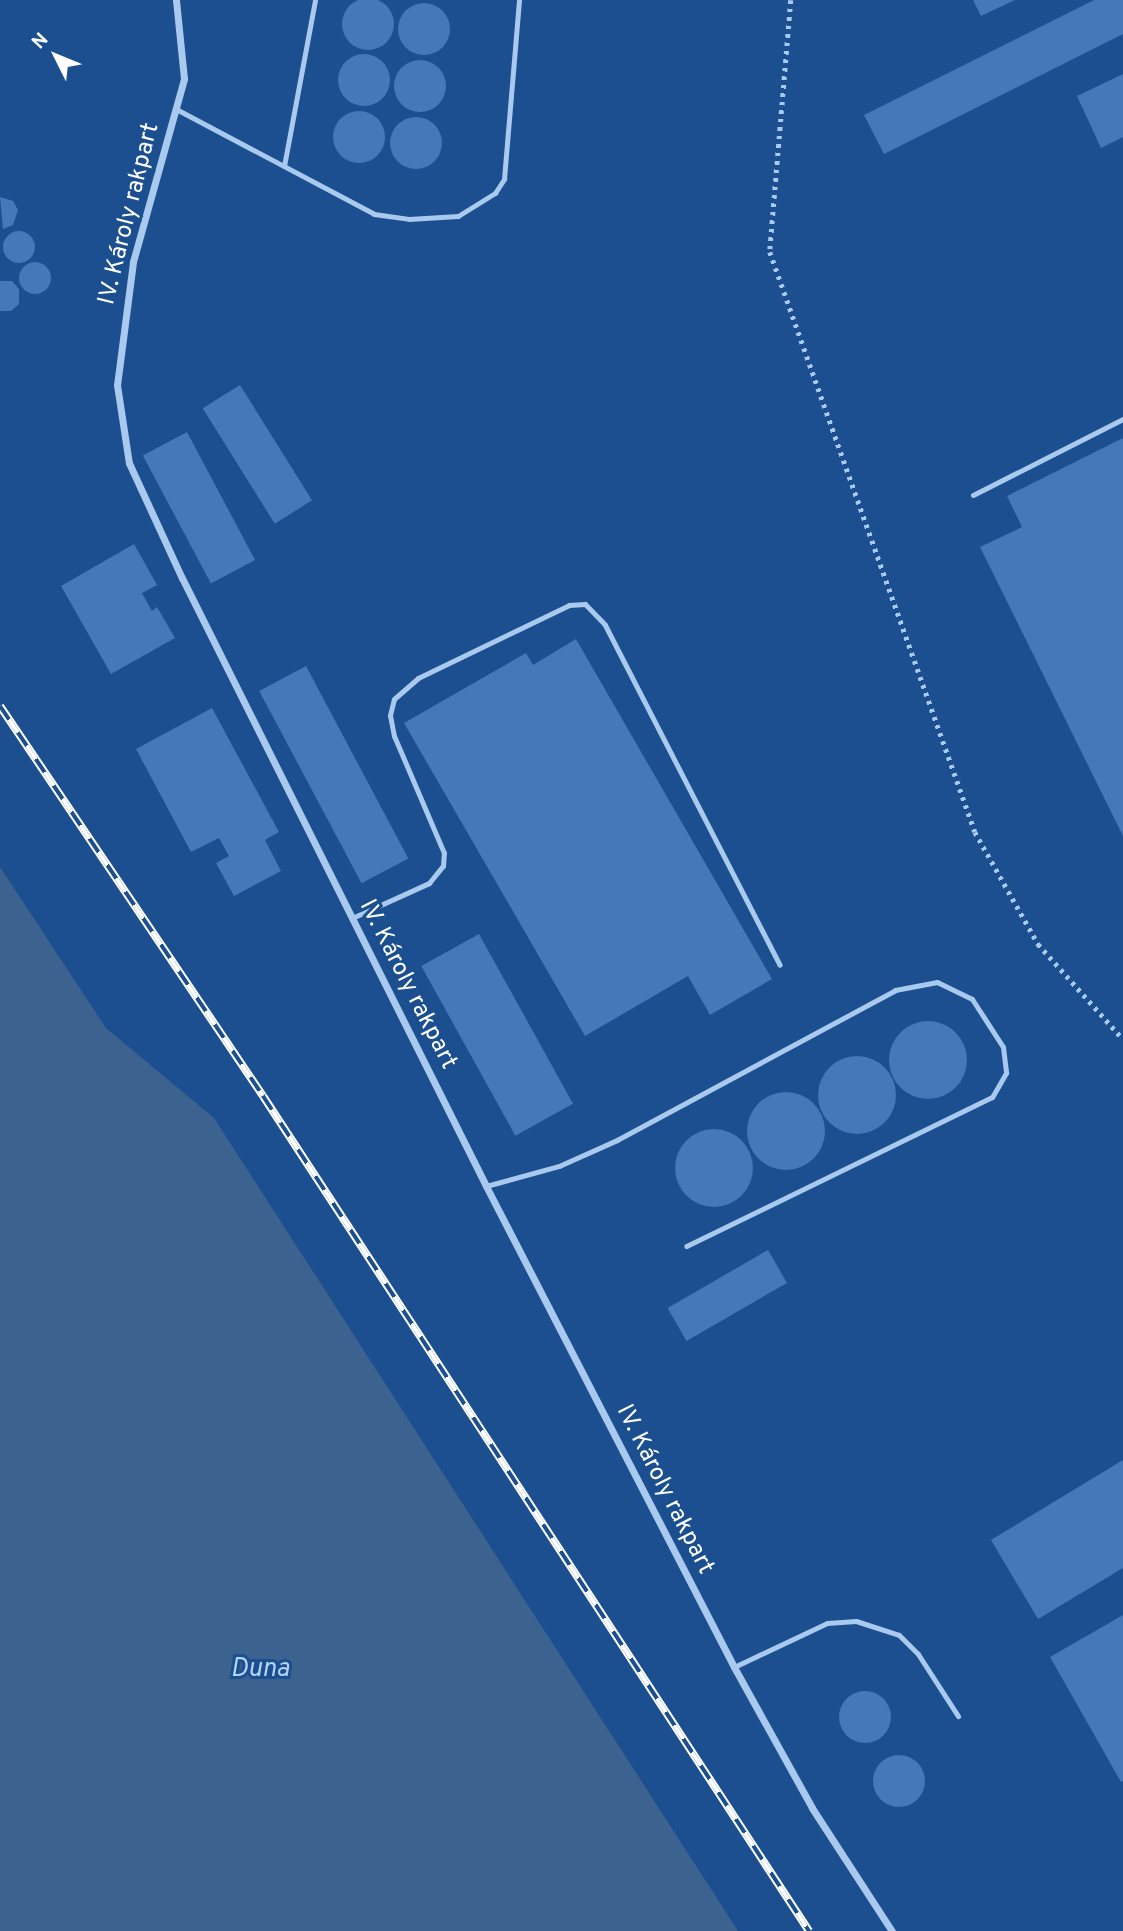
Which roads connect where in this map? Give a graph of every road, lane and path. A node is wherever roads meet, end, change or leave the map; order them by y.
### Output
1 (176, 0) edge
2 (315, 0) edge
3 (519, 0) edge
4 (791, 0) edge
5 (176, 109) junction
6 (284, 166) junction
7 (1123, 419) edge
8 (973, 495) dead end
9 (352, 918) junction
10 (780, 965) dead end
11 (1123, 1040) edge
12 (486, 1186) junction
13 (685, 1246) dead end
14 (734, 1667) junction
15 (958, 1716) dead end
16 (892, 1931) edge

1 - 5 street, IV. Károly rakpart
2 - 6 lane
3 - 6 lane
4 - 11 path
5 - 6 lane
5 - 9 street, IV. Károly rakpart
7 - 8 lane
9 - 10 lane
9 - 12 street, IV. Károly rakpart
12 - 13 lane
12 - 14 street, IV. Károly rakpart
14 - 15 lane
14 - 16 street, IV. Károly rakpart

